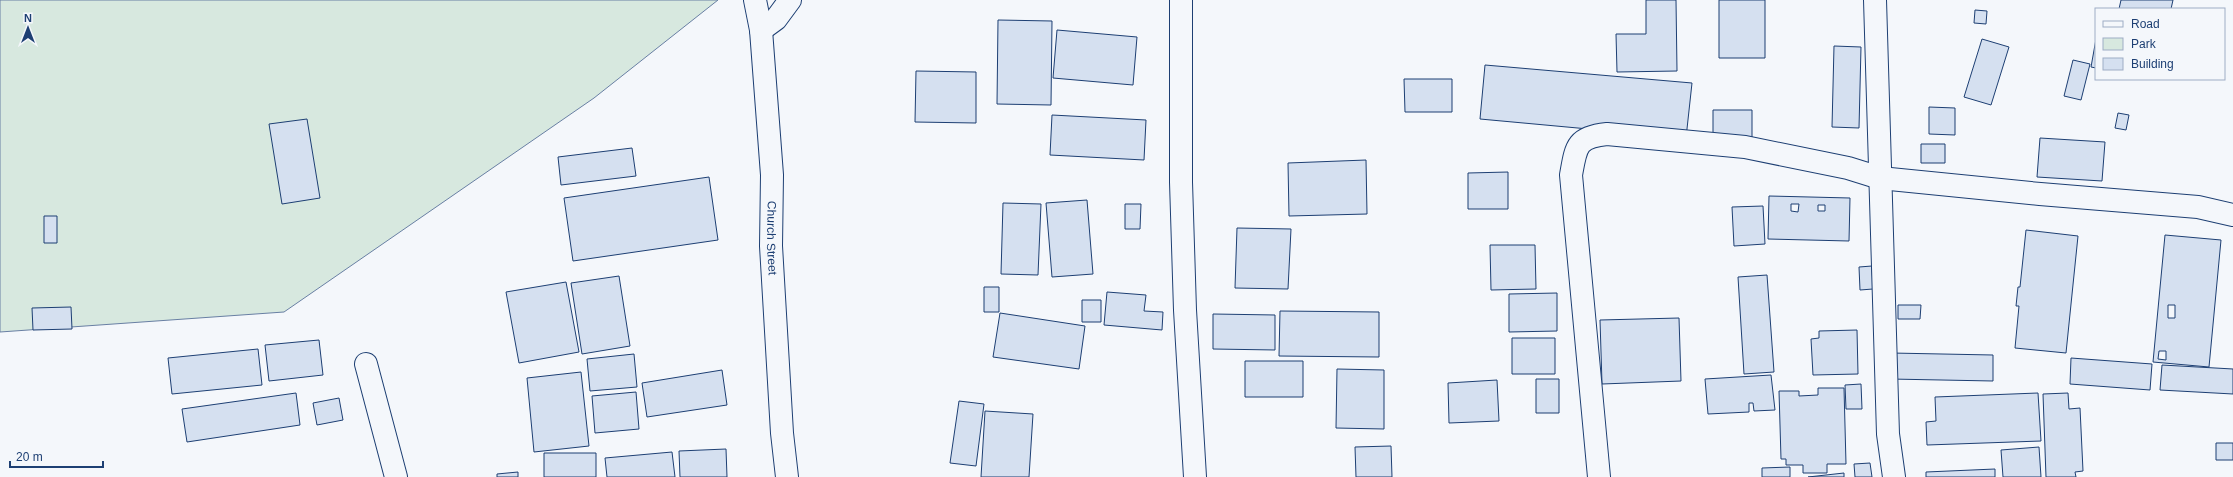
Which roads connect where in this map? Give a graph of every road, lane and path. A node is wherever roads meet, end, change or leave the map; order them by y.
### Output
1 (755, 0) edge
2 (790, 0) edge
3 (1180, 0) edge
4 (1875, 0) edge
5 (761, 30) junction
6 (1880, 178) junction
7 (2233, 215) edge
8 (366, 364) dead end
9 (396, 477) edge
10 (787, 477) edge
11 (1195, 477) edge
12 (1599, 477) edge
13 (1894, 477) edge

1 - 5 street, Church Street
2 - 5 street
3 - 11 street
4 - 6 street
5 - 10 street, Church Street
6 - 7 street
6 - 12 street
6 - 13 street
8 - 9 street

